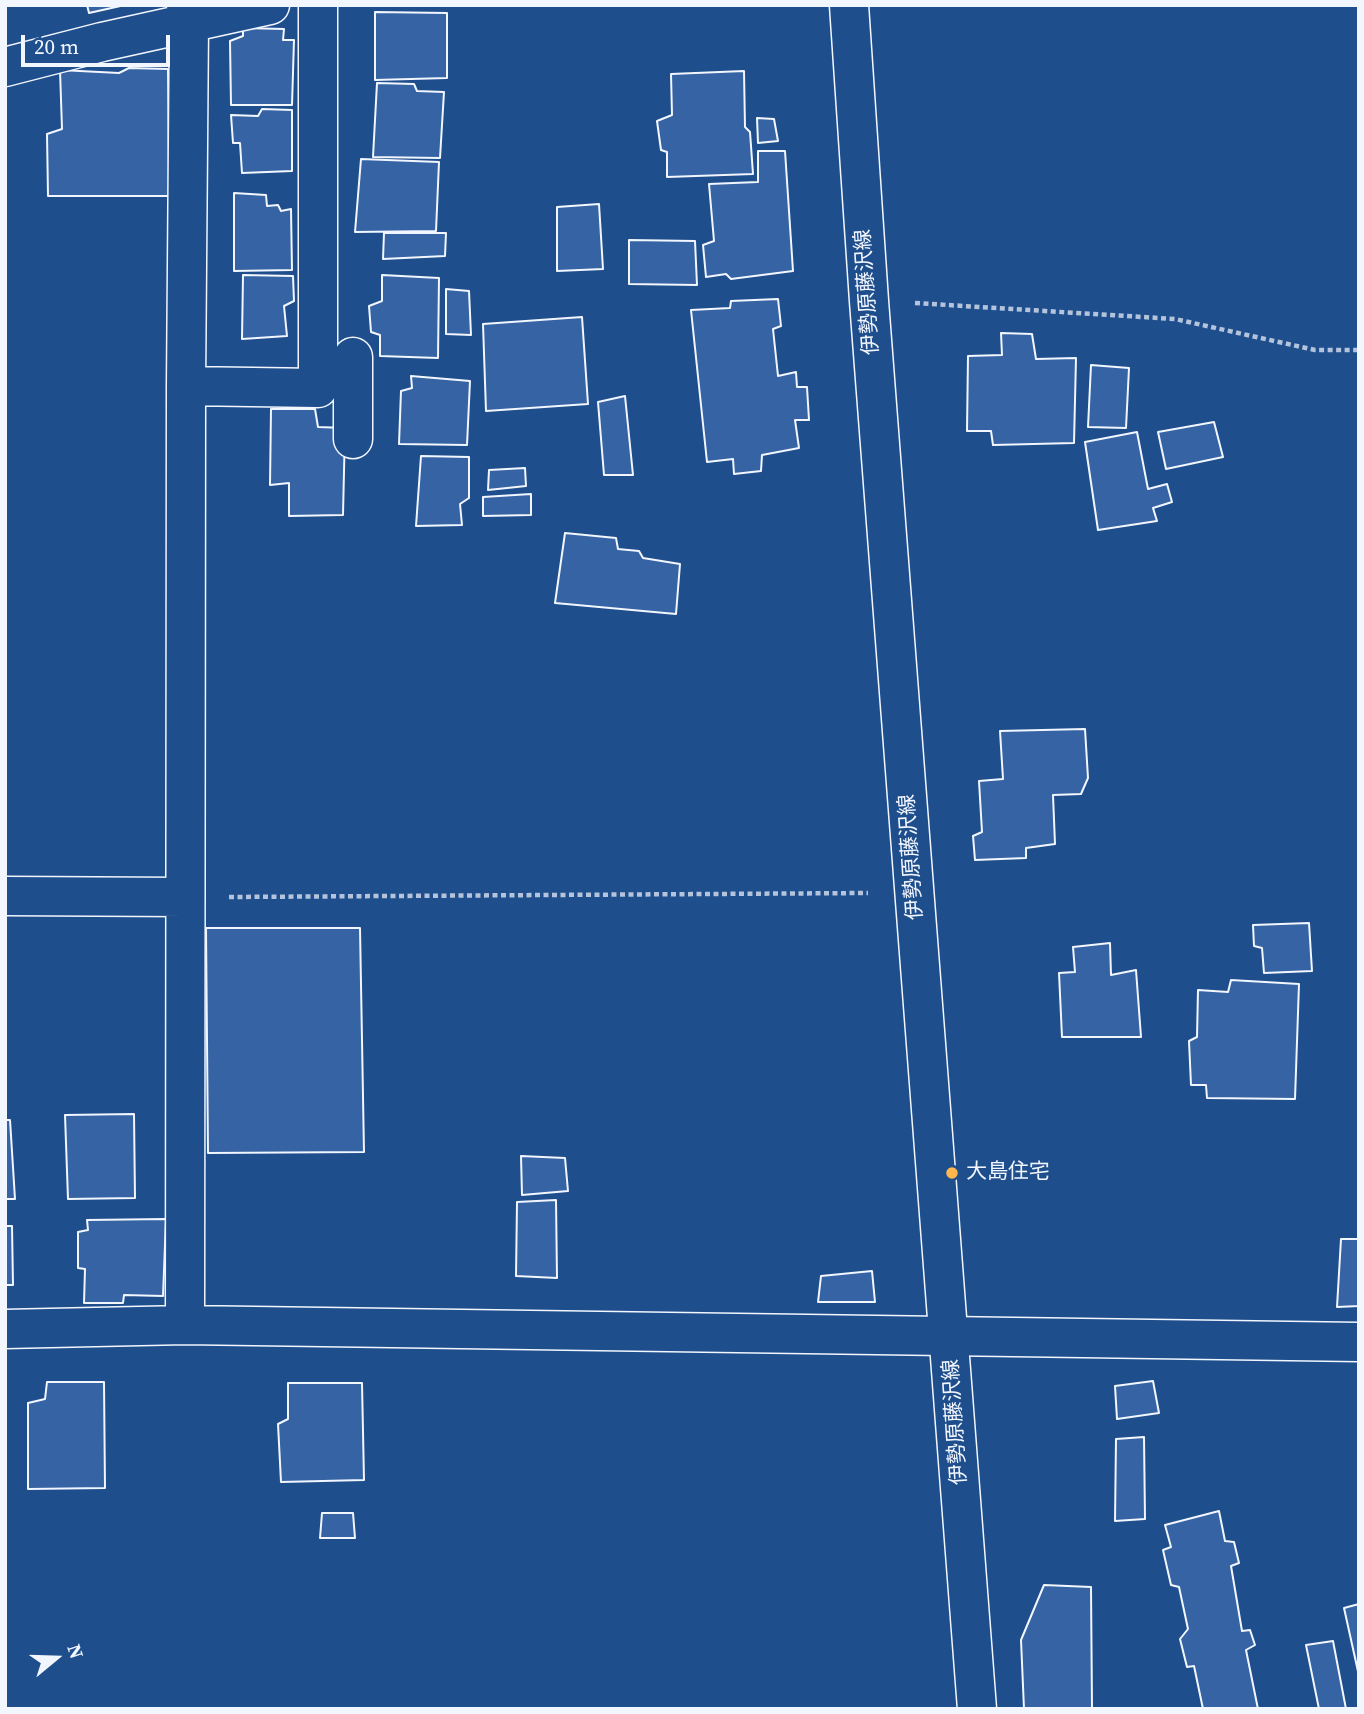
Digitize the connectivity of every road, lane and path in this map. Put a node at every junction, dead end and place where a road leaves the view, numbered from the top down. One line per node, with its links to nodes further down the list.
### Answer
1 (270, 5): 5 (street)
2 (318, 5): 9 (street)
3 (826, 5): 4 (street)
4 (849, 6): 7 (street, 伊勢原藤沢線)
5 (188, 14): 6 (street); 10 (street)
6 (5, 67)
7 (869, 300): 8 (path); 12 (street, 伊勢原藤沢線)
8 (1359, 350)
9 (342, 378): 10 (street); 11 (street)
10 (186, 386): 14 (street)
11 (353, 439)
12 (914, 893): 14 (path); 17 (street, 伊勢原藤沢線)
13 (5, 896): 14 (street)
14 (185, 898): 15 (street)
15 (185, 1325): 16 (street); 17 (street)
16 (5, 1329)
17 (950, 1335): 18 (street); 19 (street, 伊勢原藤沢線)
18 (1359, 1342)
19 (977, 1709)

